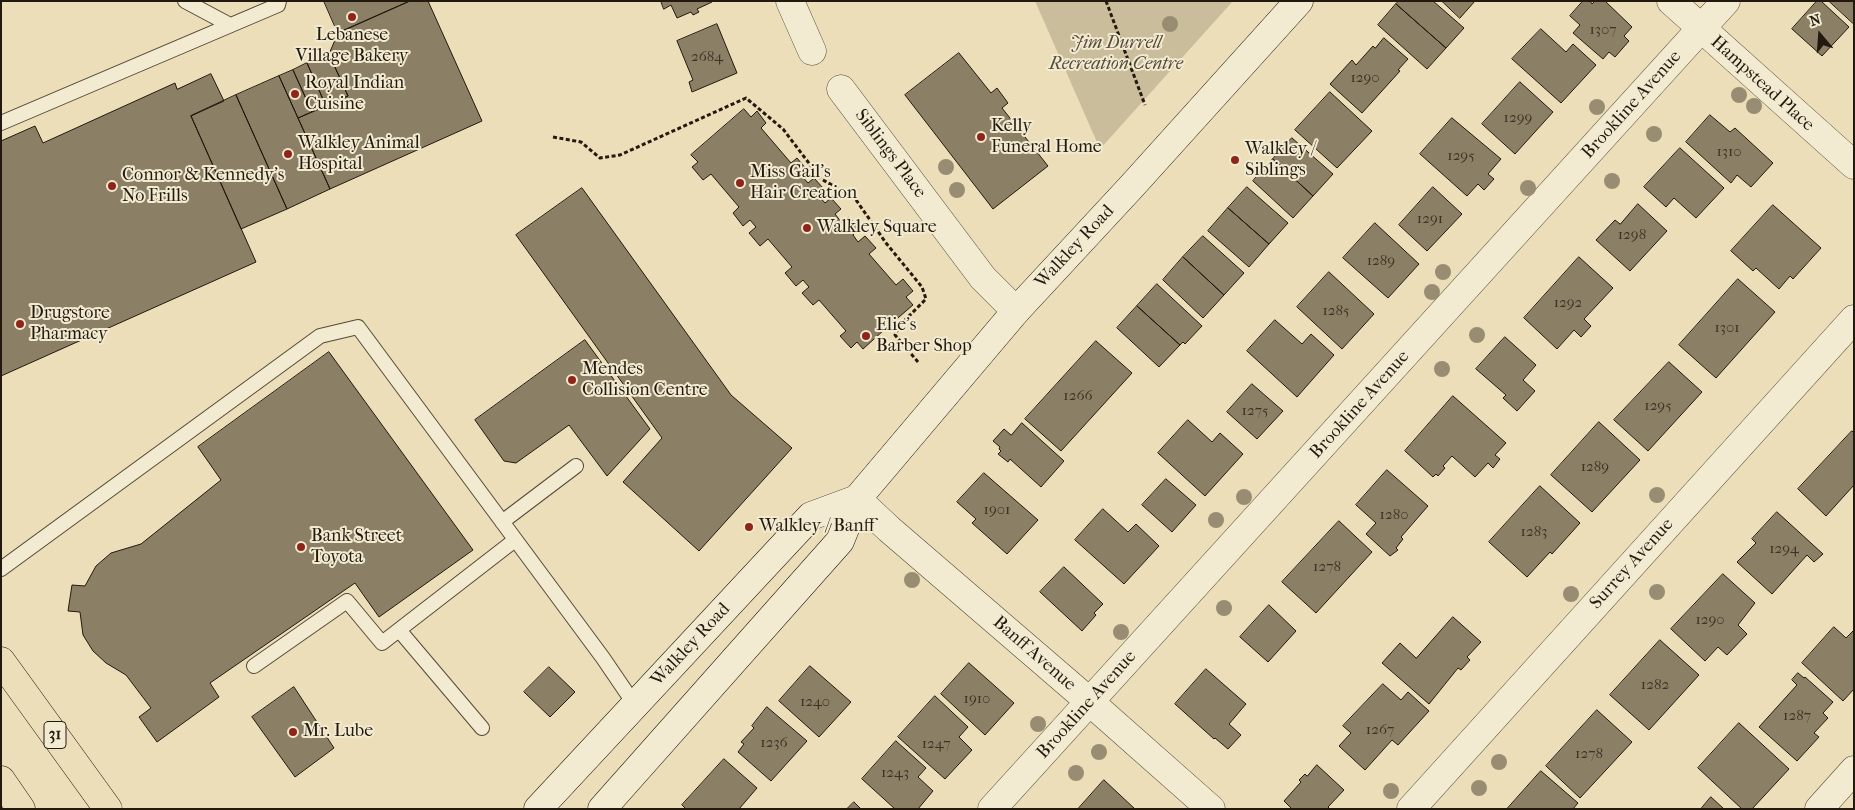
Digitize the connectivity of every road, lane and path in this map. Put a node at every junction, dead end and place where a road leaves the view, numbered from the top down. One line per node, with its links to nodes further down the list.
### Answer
1 (185, 1): 8 (lane)
2 (280, 1): 8 (lane)
3 (790, 1): 10 (street)
4 (1106, 1): 12 (path)
5 (1298, 1): 16 (street, Walkley Road)
6 (1671, 1): 9 (street, Hampstead Place)
7 (1726, 1): 9 (street, Brookline Avenue)
8 (230, 25): 13 (lane)
9 (1701, 29): 15 (street, Hampstead Place); 27 (street, Brookline Avenue)
10 (812, 51)
11 (841, 89): 16 (street, Siblings Place)
12 (1145, 106)
13 (1, 123)
14 (553, 137): 18 (path)
15 (1854, 165)
16 (1016, 311): 20 (street, Walkley Road)
17 (1854, 319): 38 (street, Surrey Avenue)
18 (918, 362)
19 (576, 466): 21 (lane)
20 (857, 499): 27 (street, Banff Avenue); 28 (street, Walkley Road); 35 (street, Walkley Road)
21 (502, 522): 22 (lane); 23 (lane)
22 (515, 540): 24 (lane); 28 (lane)
23 (1, 569)
24 (398, 630): 26 (lane); 29 (lane)
25 (1, 661): 33 (main road, 31)
26 (254, 666)
27 (1090, 702): 36 (street, Brookline Avenue); 37 (street, Banff Avenue)
28 (635, 705): 34 (street, Walkley Road)
29 (482, 728)
30 (1854, 770): 39 (street)
31 (1, 780): 32 (main road)
32 (21, 809)
33 (108, 809)
34 (538, 809)
35 (602, 809)
36 (992, 809)
37 (1211, 809)
38 (1411, 809)
39 (1819, 809)

